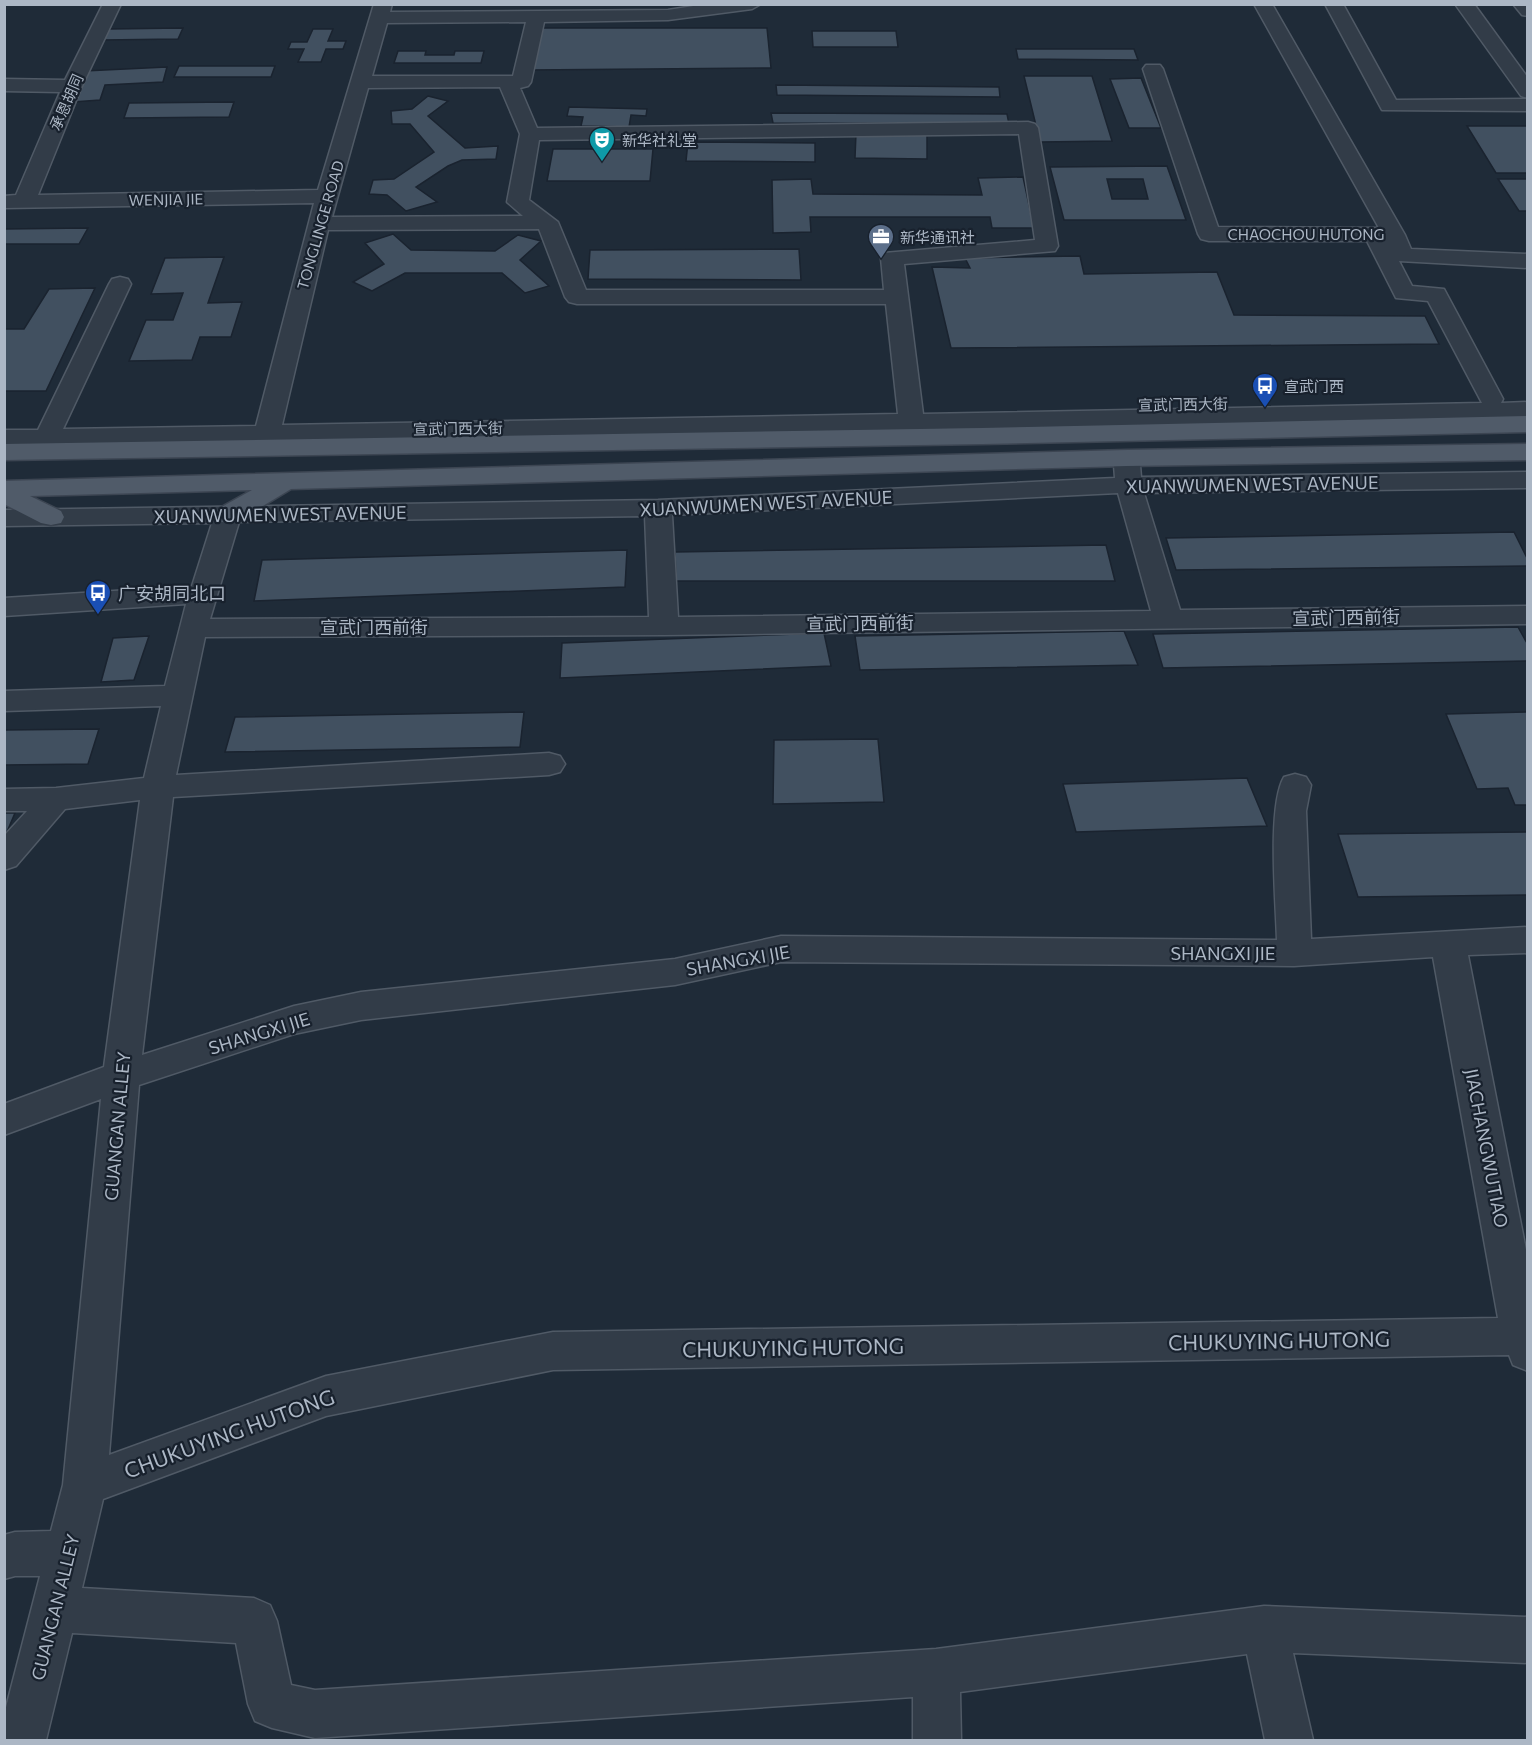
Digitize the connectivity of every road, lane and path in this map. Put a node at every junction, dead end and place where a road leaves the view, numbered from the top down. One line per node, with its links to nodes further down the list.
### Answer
1 (112, 4): 15 (street, 承恩胡同)
2 (752, 4): 7 (street)
3 (1263, 4): 23 (street)
4 (1334, 4): 17 (street)
5 (1464, 4): 16 (street)
6 (1522, 4): 9 (street)
7 (729, 5): 10 (street)
8 (381, 11): 10 (street); 13 (street, TONGLINGE ROAD)
9 (1527, 11)
10 (536, 17): 12 (street)
11 (1153, 69): 23 (street, CHAOCHOU HUTONG)
12 (507, 81): 13 (street); 18 (street)
13 (362, 82): 19 (street, TONGLINGE ROAD)
14 (4, 86): 15 (street)
15 (72, 86): 20 (street, 承恩胡同)
16 (1527, 92)
17 (1527, 105)
18 (530, 134): 21 (street); 26 (street)
19 (328, 196): 20 (street, WENJIA JIE); 22 (street, TONGLINGE ROAD)
20 (14, 202)
21 (547, 222): 22 (street); 26 (street)
22 (319, 224): 34 (street, TONGLINGE ROAD)
23 (1384, 235): 24 (street, CHAOCHOU HUTONG); 28 (street)
24 (1527, 261)
25 (120, 284): 32 (street)
26 (897, 297): 31 (street)
27 (1527, 396): 28 (street, 宣武门西大街)
28 (1491, 399): 31 (street, 宣武门西大街)
29 (1527, 410): 31 (street, 宣武门西大街)
30 (1527, 424): 31 (main road)
31 (912, 428): 34 (main road)
32 (47, 437): 33 (street); 34 (street)
33 (4, 438)
34 (267, 439): 35 (main road)
35 (4, 452)
36 (1527, 453): 37 (main road, XUANWUMEN WEST AVENUE)
37 (1127, 458): 38 (main road, XUANWUMEN WEST AVENUE); 40 (street)
38 (289, 479): 41 (main road, XUANWUMEN WEST AVENUE); 44 (main road)
39 (1527, 480): 40 (street, XUANWUMEN WEST AVENUE)
40 (1129, 485): 43 (street, XUANWUMEN WEST AVENUE); 50 (street)
41 (4, 489)
42 (4, 494): 45 (main road)
43 (658, 508): 44 (street, XUANWUMEN WEST AVENUE); 51 (street)
44 (228, 515): 45 (street, XUANWUMEN WEST AVENUE); 47 (street, GUANGAN ALLEY)
45 (51, 517): 46 (street, XUANWUMEN WEST AVENUE)
46 (4, 518)
47 (204, 594): 48 (street); 52 (street, GUANGAN ALLEY)
48 (4, 607)
49 (1527, 615): 50 (street, 宣武门西前街)
50 (1168, 619): 51 (street, 宣武门西前街)
51 (664, 626): 52 (street, 宣武门西前街)
52 (193, 628): 53 (street, GUANGAN ALLEY)
53 (178, 696): 54 (street); 57 (street, GUANGAN ALLEY)
54 (4, 701)
55 (549, 764): 57 (street)
56 (1295, 785): 63 (street)
57 (158, 787): 58 (street); 64 (street, GUANGAN ALLEY)
58 (56, 799): 59 (street); 60 (street)
59 (4, 800)
60 (4, 858)
61 (1527, 940): 62 (street, SHANGXI JIE)
62 (1448, 943): 63 (street, SHANGXI JIE); 66 (street, JIACHANGWUTIAO)
63 (1294, 953): 64 (street, SHANGXI JIE)
64 (121, 1076): 65 (street, SHANGXI JIE); 67 (street, GUANGAN ALLEY)
65 (4, 1120)
66 (1525, 1344): 67 (street, CHUKUYING HUTONG)
67 (85, 1485): 68 (street, GUANGAN ALLEY)
68 (69, 1553): 69 (street); 70 (street, GUANGAN ALLEY)
69 (4, 1557)
70 (56, 1609): 74 (street); 75 (street, GUANGAN ALLEY)
71 (1264, 1629): 72 (street); 73 (street); 77 (street)
72 (1527, 1640)
73 (936, 1672): 74 (street); 76 (street)
74 (314, 1727)
75 (22, 1740)
76 (937, 1740)
77 (1289, 1740)

